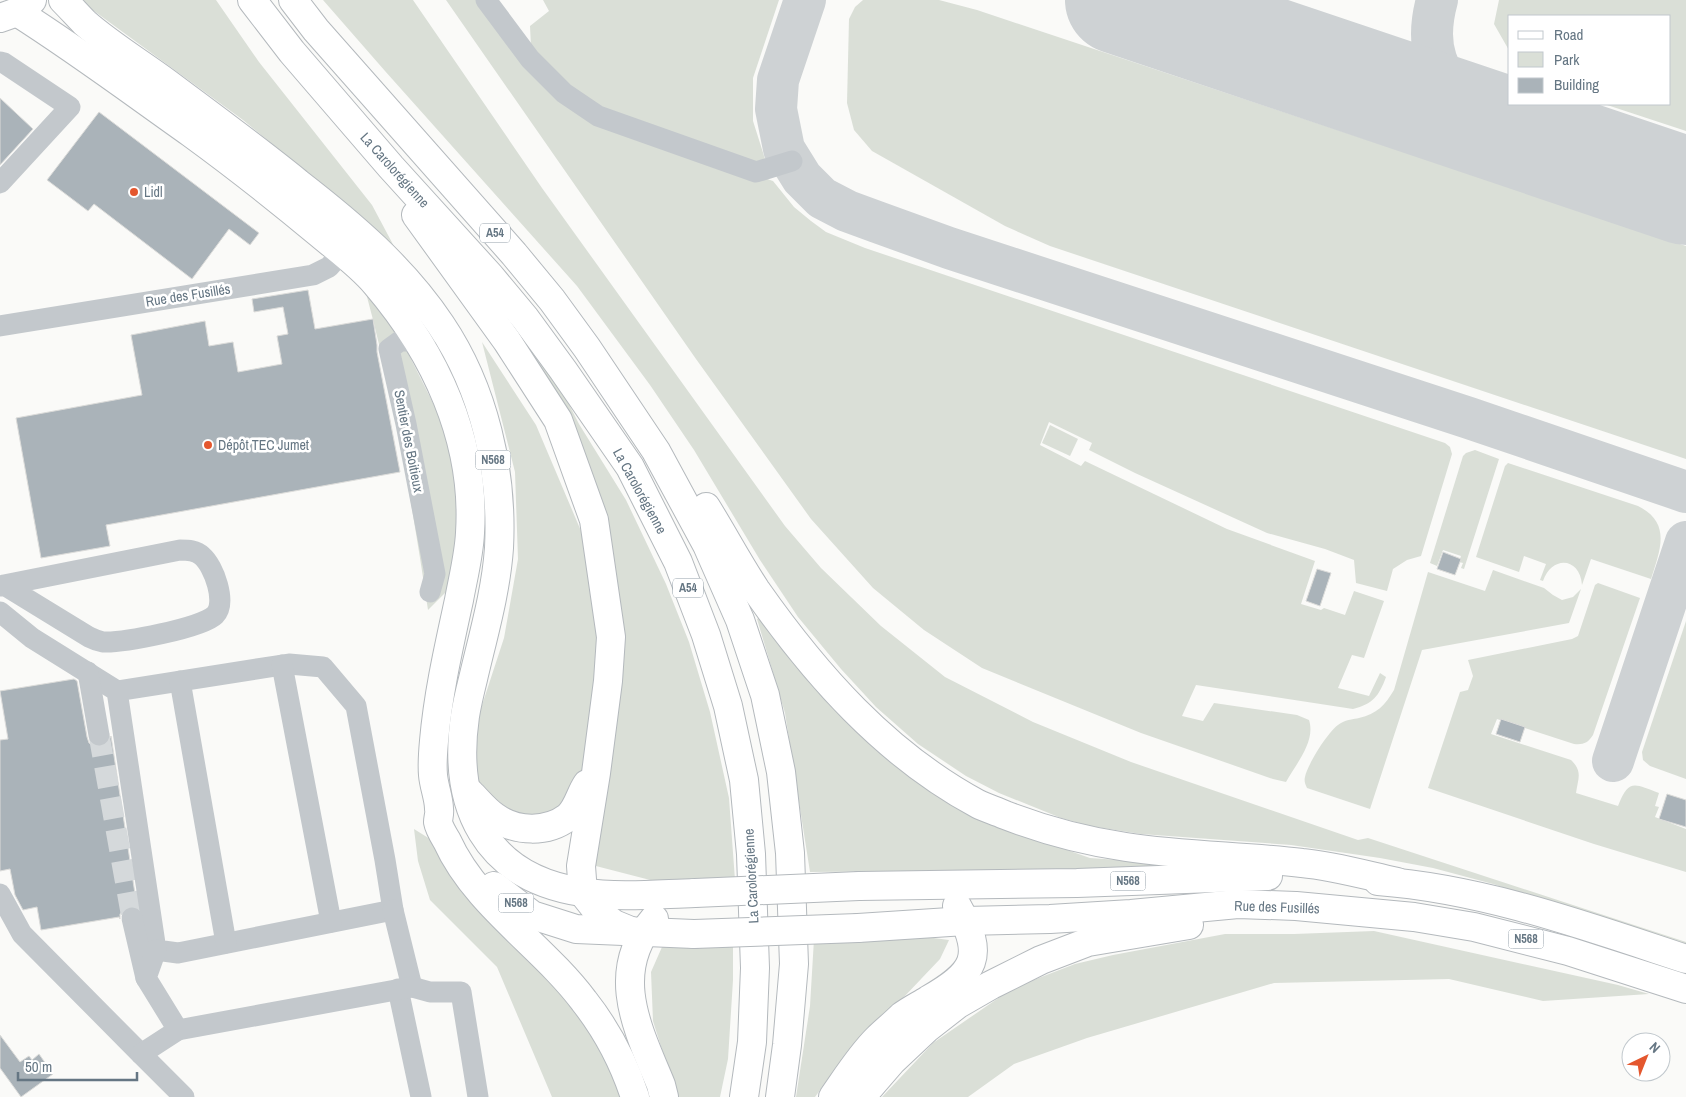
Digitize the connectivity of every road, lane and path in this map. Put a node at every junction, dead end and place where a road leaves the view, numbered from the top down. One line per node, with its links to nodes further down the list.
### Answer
1 (63, 0): 10 (highway, N568)
2 (252, 0): 8 (highway, La Carolorégienne / A54)
3 (293, 0): 14 (highway, A54)
4 (486, 0): 7 (street)
5 (16, 10): 10 (highway, N568)
6 (0, 62): 9 (street)
7 (792, 161)
8 (391, 167): 23 (highway); 50 (highway, La Carolorégienne / A54)
9 (0, 183)
10 (351, 243): 11 (highway, N568); 12 (street, Rue des Fusillés); 13 (highway, N568)
11 (441, 324): 13 (street, Sentier des Boitieux); 24 (highway, N568)
12 (0, 326)
13 (419, 341): 16 (street, Sentier des Boitieux); 25 (highway, N568)
14 (656, 451): 26 (highway); 51 (highway, A54)
15 (2, 586): 15 (street)
16 (430, 592)
17 (0, 612): 19 (street)
18 (282, 665): 20 (street); 31 (street); 35 (street)
19 (88, 672): 21 (street); 22 (street)
20 (180, 681): 21 (street); 37 (street)
21 (117, 691): 38 (street)
22 (99, 735)
23 (596, 773): 24 (highway); 28 (highway)
24 (464, 786): 28 (highway, N568)
25 (440, 810): 36 (highway, N568); 48 (highway)
26 (1397, 882): 27 (highway, N568); 39 (highway, N568)
27 (938, 885): 29 (highway, N568, bridge); 34 (highway)
28 (583, 893): 29 (highway, N568); 36 (highway)
29 (695, 893): 36 (highway)
30 (0, 894): 44 (street)
31 (393, 910): 35 (street); 41 (street)
32 (1362, 911): 34 (highway, Rue des Fusillés / N568); 42 (highway, Rue des Fusillés / N568); 53 (highway)
33 (132, 918): 40 (street)
34 (965, 920): 36 (highway, Rue des Fusillés / N568, bridge); 52 (highway)
35 (331, 922): 37 (street)
36 (637, 932): 49 (highway)
37 (226, 943): 38 (street)
38 (156, 950): 40 (street)
39 (1686, 959)
40 (146, 978): 43 (street)
41 (405, 988): 43 (street); 46 (street); 47 (street)
42 (1686, 989)
43 (178, 1030): 44 (street)
44 (141, 1054): 45 (street)
45 (184, 1097)
46 (421, 1097)
47 (478, 1097)
48 (635, 1097)
49 (664, 1097)
50 (744, 1097)
51 (780, 1097)
52 (833, 1097)
53 (861, 1097)

